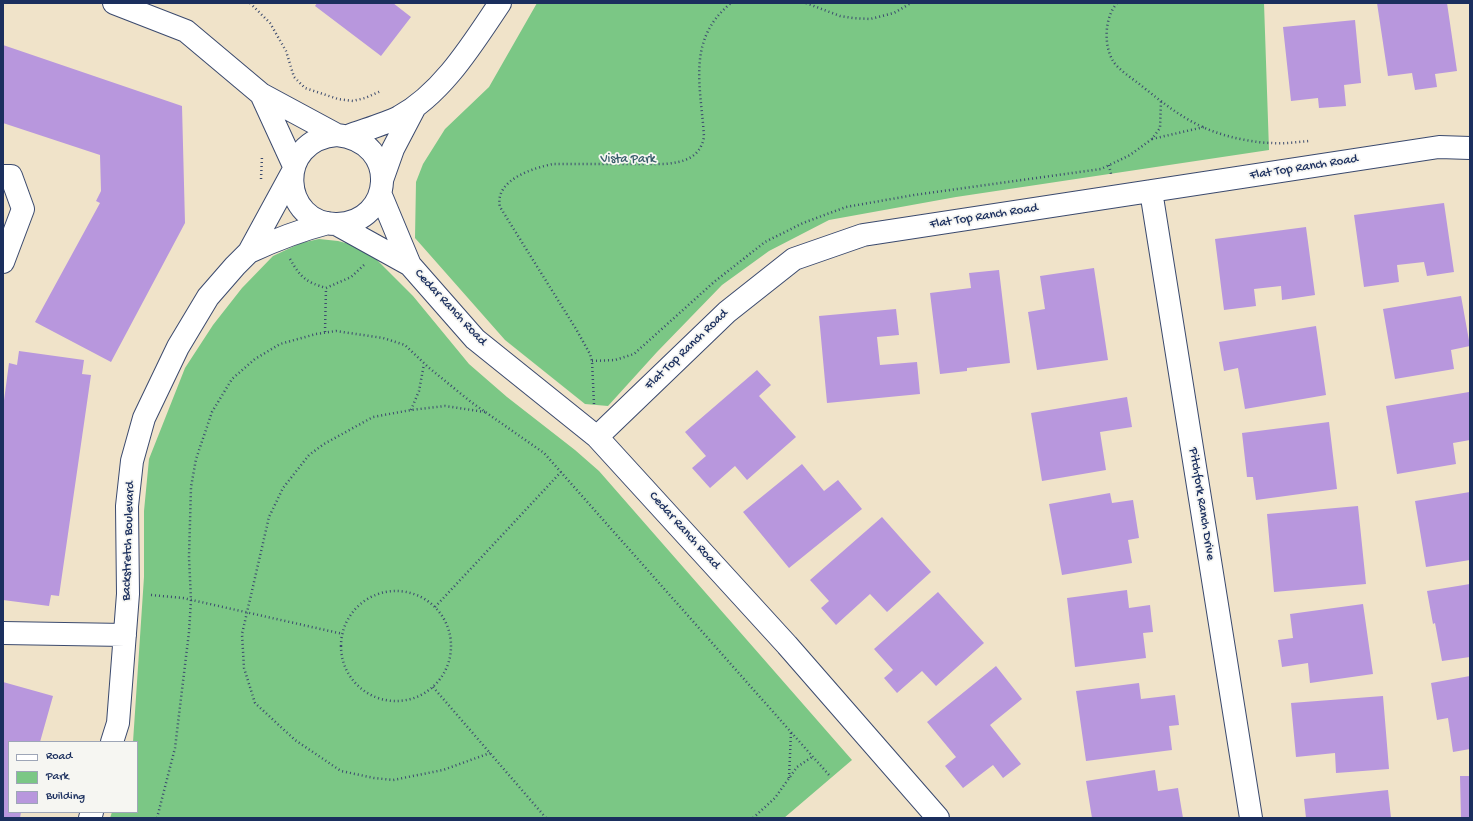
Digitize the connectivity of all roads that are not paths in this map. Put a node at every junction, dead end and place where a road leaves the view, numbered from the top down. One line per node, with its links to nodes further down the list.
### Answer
1 (114, 3): 3 (street)
2 (500, 3): 4 (street)
3 (262, 94): 5 (street); 7 (street)
4 (414, 107): 5 (street); 9 (street)
5 (342, 135): 7 (street); 9 (street)
6 (1470, 148): 10 (street, Flat Top Ranch Road)
7 (293, 170): 11 (street); 12 (street, Backstretch Boulevard)
8 (3, 176): 13 (street)
9 (381, 186): 11 (street); 14 (street, Cedar Ranch Road)
10 (1151, 191): 15 (street, Flat Top Ranch Road); 20 (street, Pitchfork Ranch Drive)
11 (332, 224): 12 (street, Backstretch Boulevard); 14 (street, Cedar Ranch Road)
12 (249, 252): 17 (street, Backstretch Boulevard)
13 (3, 262)
14 (410, 265): 15 (street, Cedar Ranch Road)
15 (598, 437): 19 (street, Cedar Ranch Road)
16 (3, 633): 17 (street)
17 (125, 635): 18 (street, Backstretch Boulevard)
18 (112, 741)
19 (938, 818)
20 (1251, 818)

